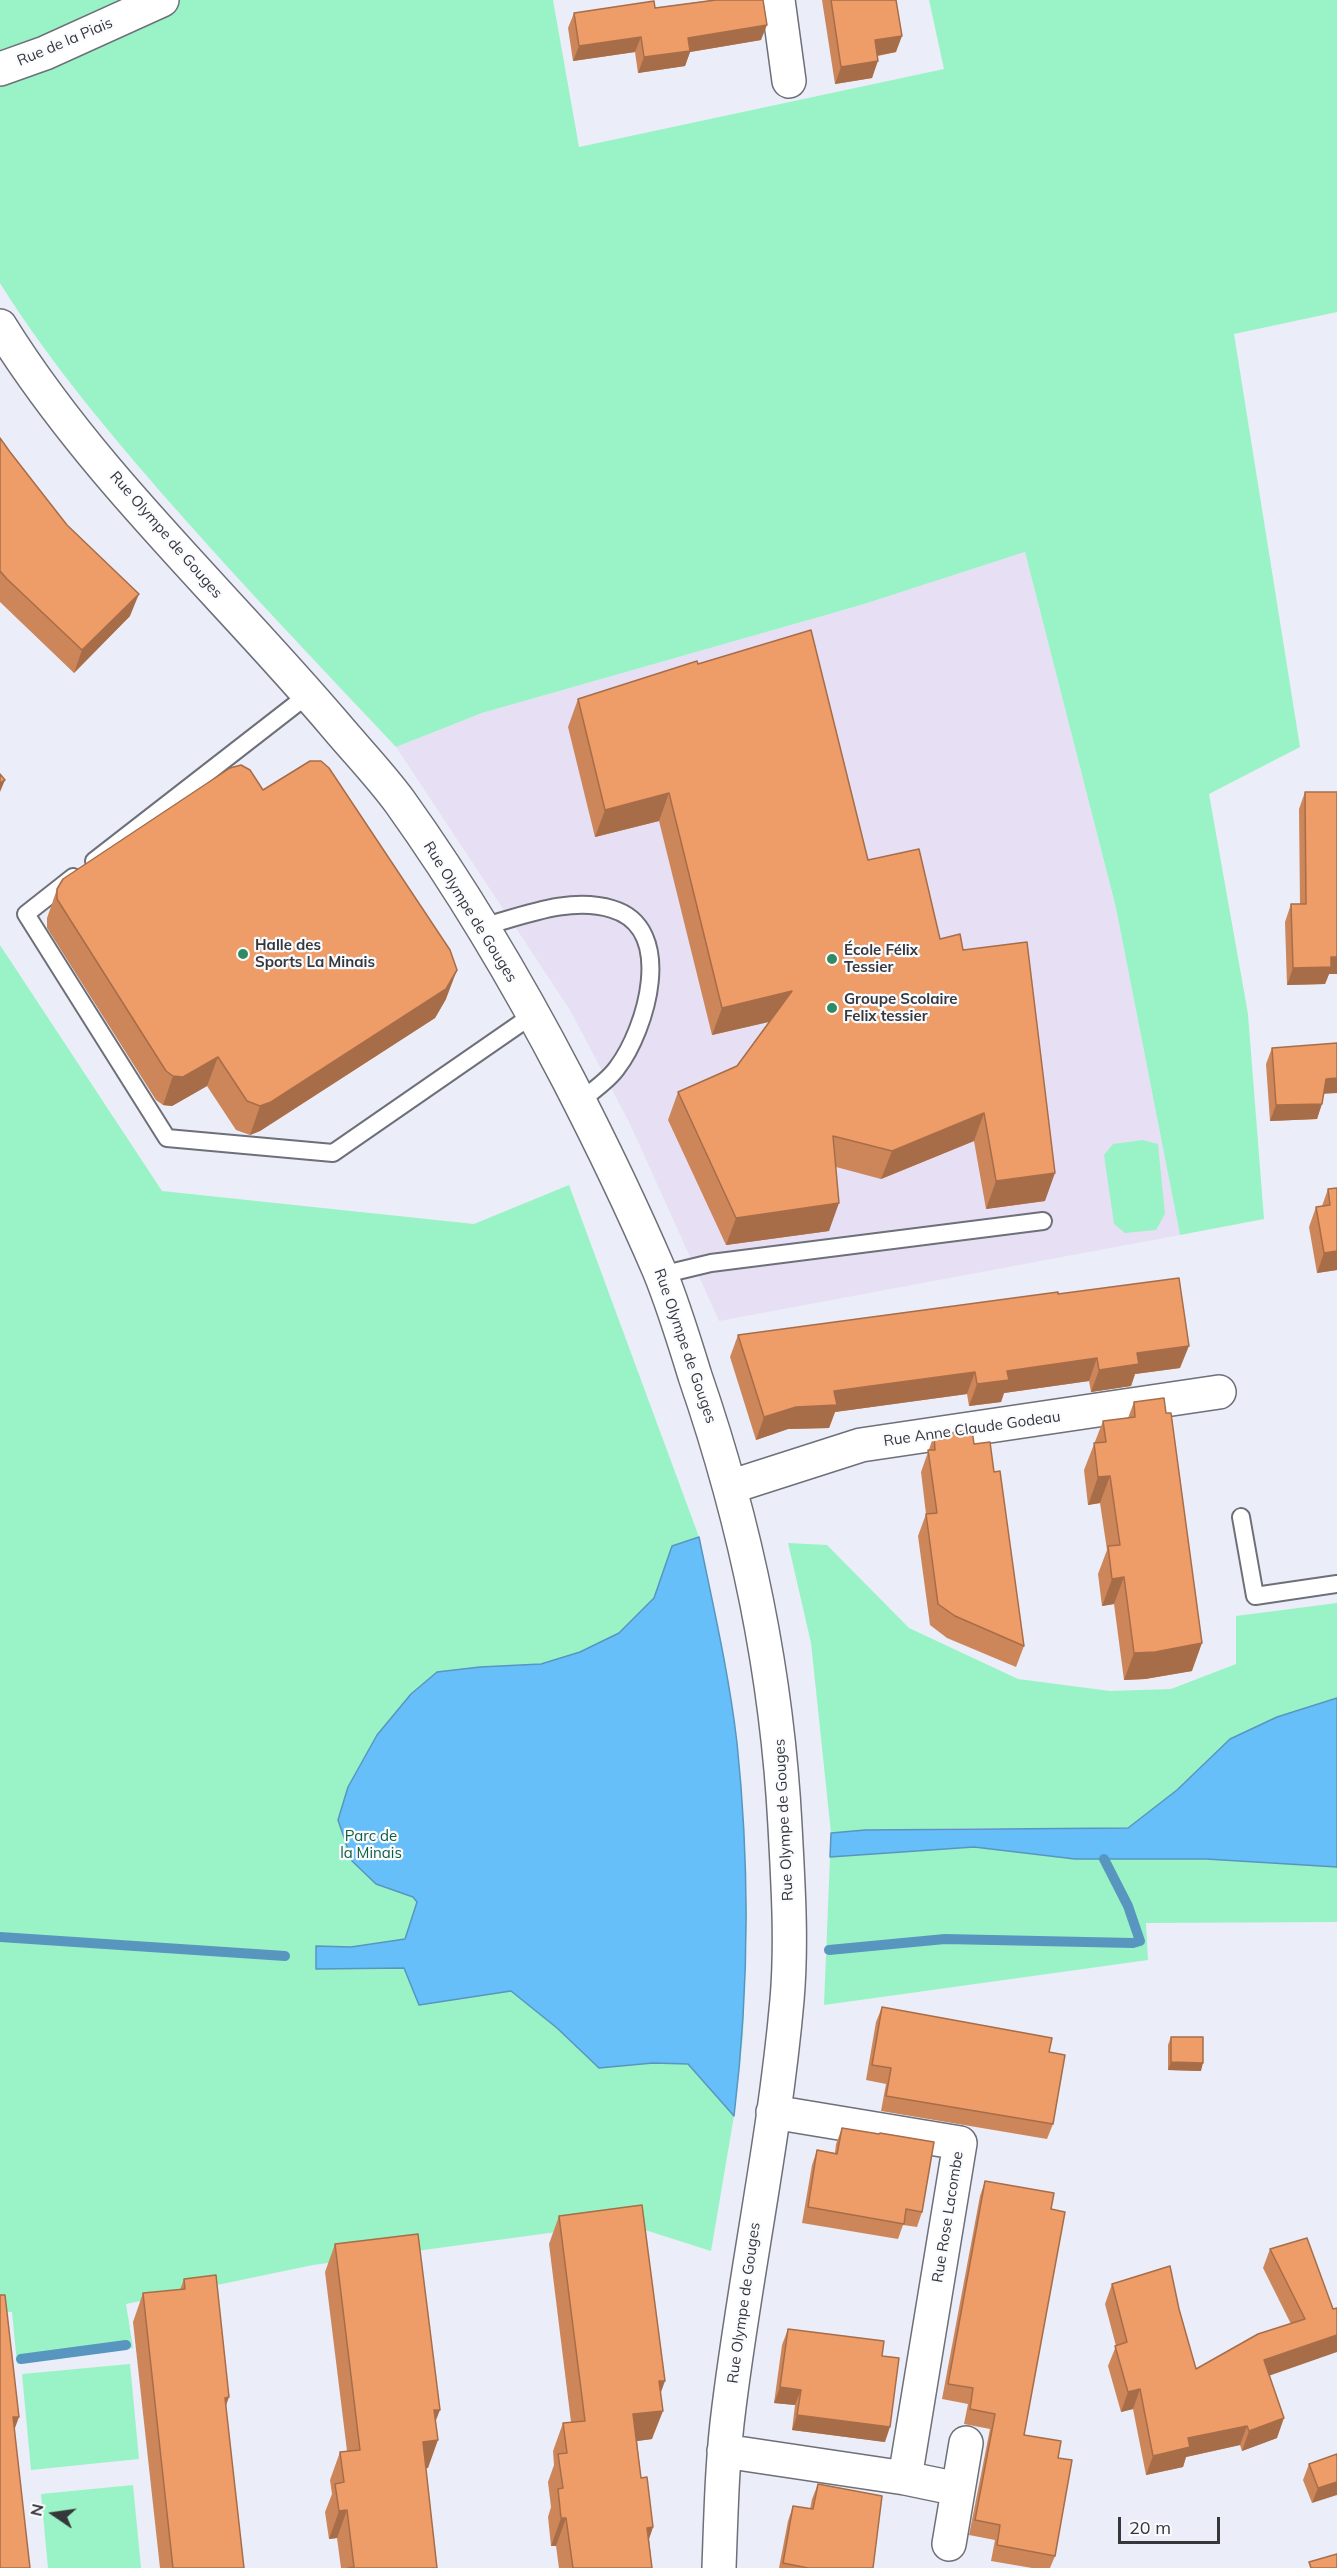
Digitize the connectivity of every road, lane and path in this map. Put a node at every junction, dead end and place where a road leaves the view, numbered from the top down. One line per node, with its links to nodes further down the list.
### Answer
1 (162, 0): 3 (street, Rue de la Piais)
2 (778, 0): 4 (street)
3 (0, 69)
4 (789, 81)
5 (0, 326): 6 (street, Rue Olympe de Gouges)
6 (309, 694): 7 (street, Rue Olympe de Gouges); 8 (lane)
7 (482, 927): 8 (street, Rue Olympe de Gouges); 9 (lane)
8 (534, 1014): 9 (street, Rue Olympe de Gouges)
9 (579, 1102): 11 (street, Rue Olympe de Gouges)
10 (1043, 1221): 11 (lane)
11 (661, 1275): 13 (street, Rue Olympe de Gouges)
12 (1219, 1392): 13 (street, Rue Anne Claude Godeau)
13 (730, 1487): 16 (street, Rue Olympe de Gouges)
14 (1241, 1517): 15 (lane)
15 (1337, 1584)
16 (773, 2112): 18 (street, Rue Olympe de Gouges); 19 (street, Rue Rose Lacombe)
17 (966, 2443): 20 (street)
18 (724, 2451): 19 (street); 22 (street, Rue Olympe de Gouges)
19 (905, 2478): 20 (street)
20 (958, 2489): 21 (street)
21 (949, 2544)
22 (719, 2568)

